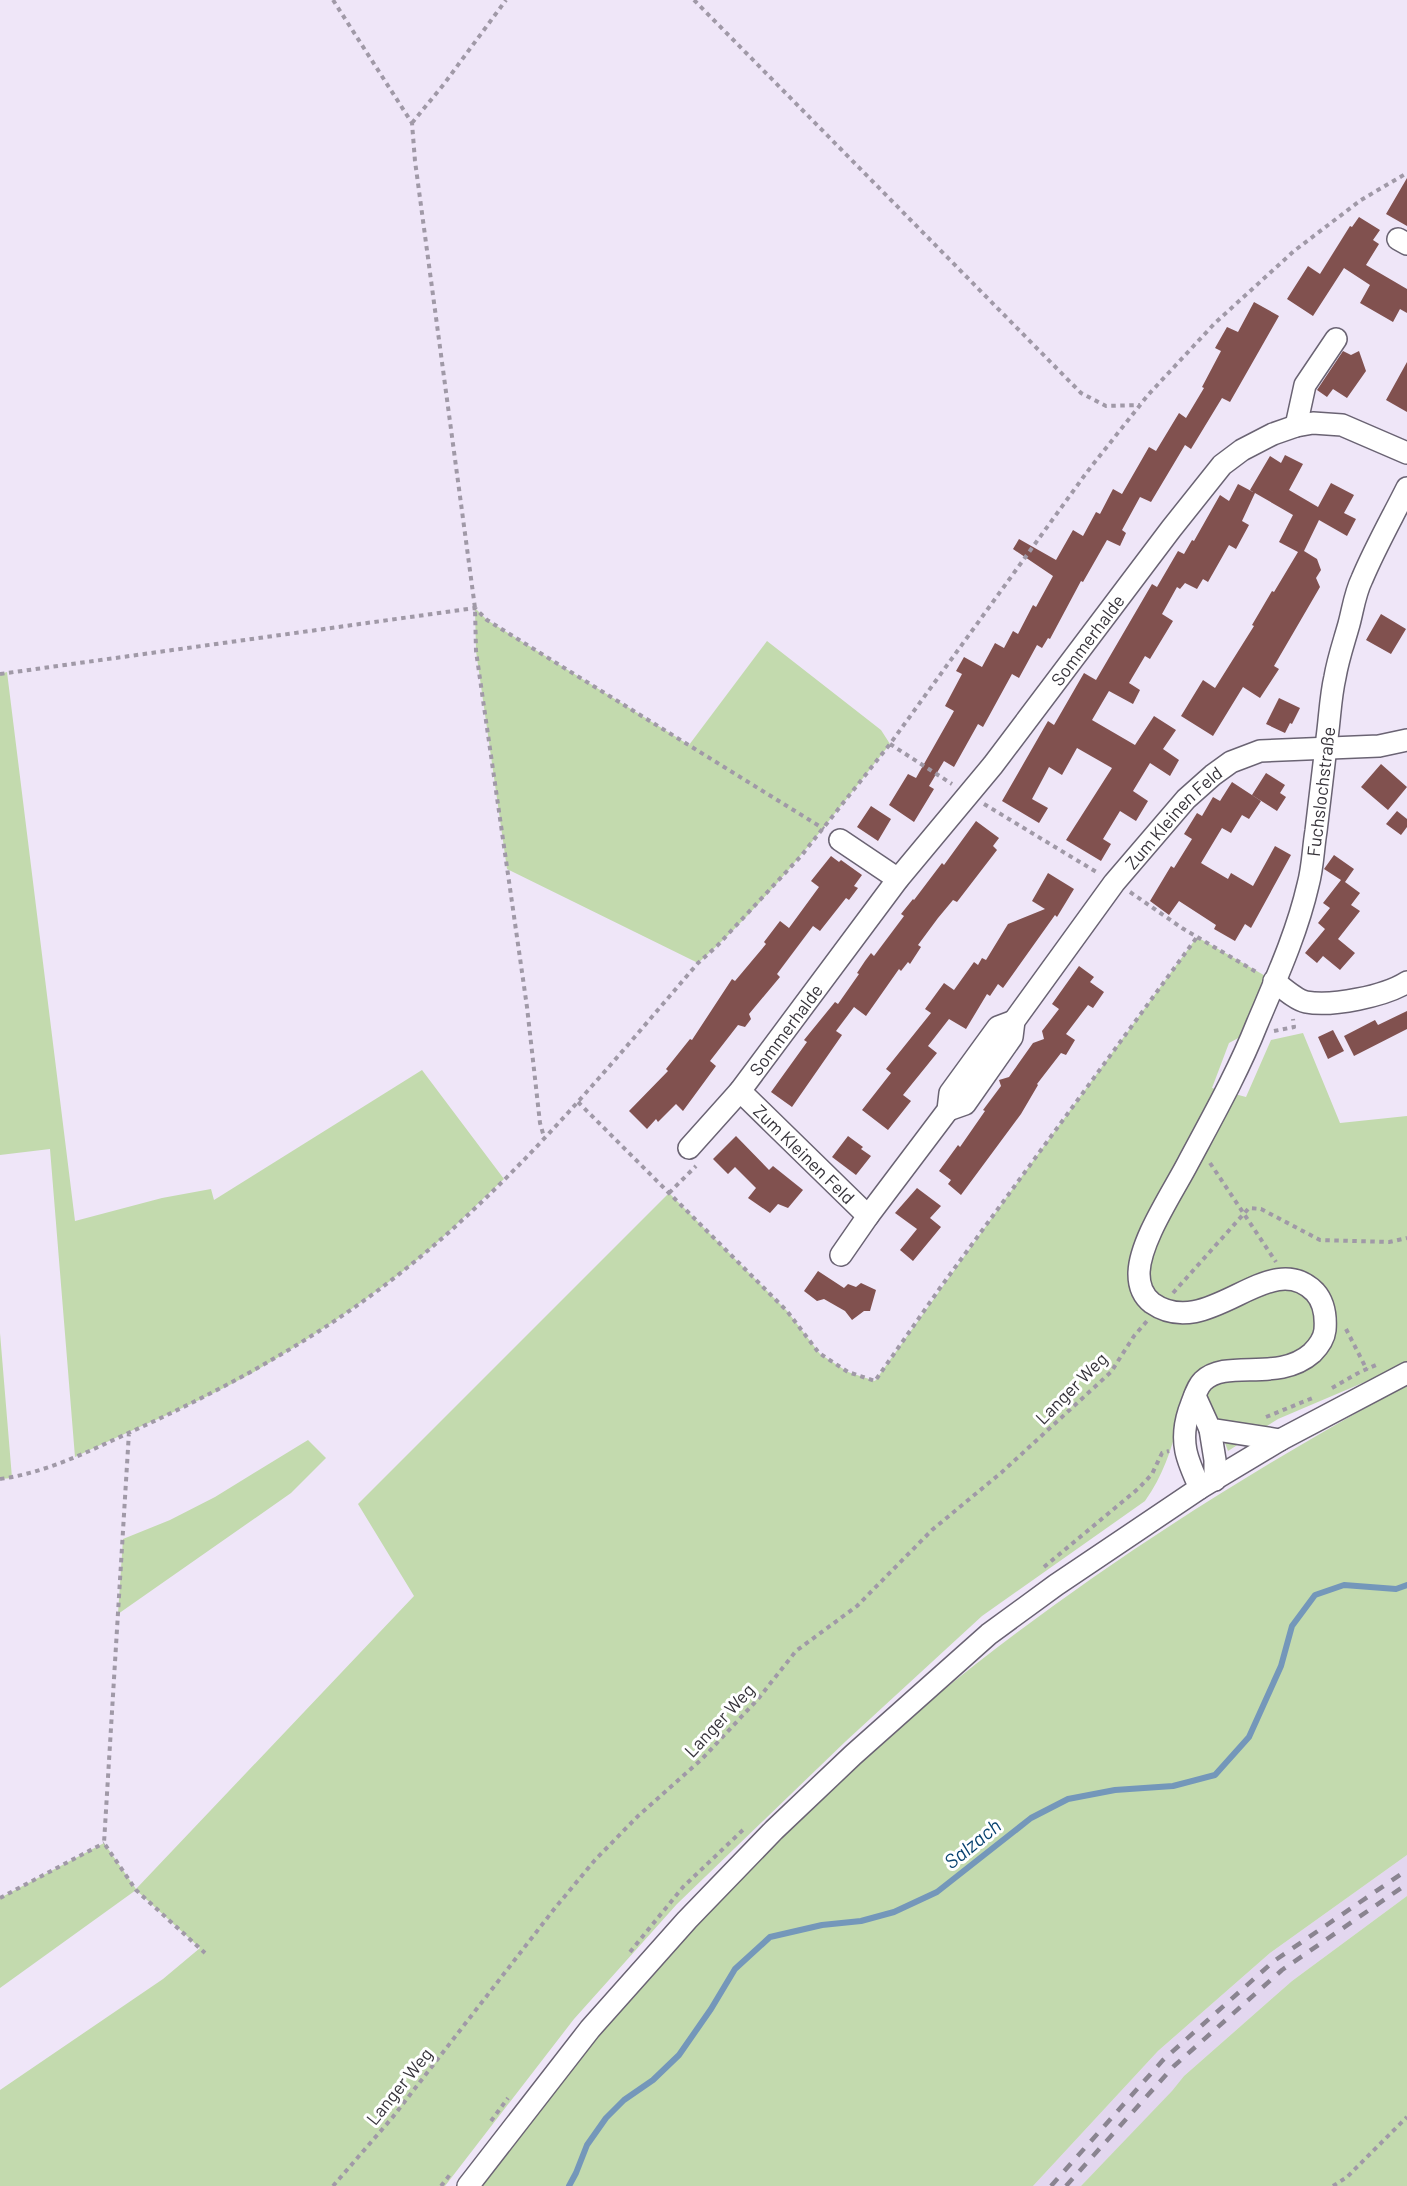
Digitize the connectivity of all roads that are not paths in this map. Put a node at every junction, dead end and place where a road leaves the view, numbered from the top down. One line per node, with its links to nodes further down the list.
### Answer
1 (1336, 339): 2 (street)
2 (1296, 426): 3 (street, Sommerhalde); 8 (street, Sommerhalde)
3 (1407, 453)
4 (1407, 488): 6 (street, Fuchslochstraße)
5 (1407, 740): 6 (street, Zum Kleinen Feld)
6 (1326, 749): 9 (street, Fuchslochstraße); 13 (street, Zum Kleinen Feld)
7 (831, 834): 8 (street)
8 (898, 879): 11 (street, Sommerhalde)
9 (1274, 981): 10 (street); 16 (street, Fuchslochstraße)
10 (1407, 982)
11 (740, 1091): 12 (street, Sommerhalde); 13 (street, Zum Kleinen Feld)
12 (689, 1148)
13 (868, 1216): 14 (street, Zum Kleinen Feld)
14 (841, 1255)
15 (1407, 1373): 18 (street)
16 (1195, 1396): 17 (street); 19 (street)
17 (1210, 1429): 18 (street); 19 (street)
18 (1280, 1440): 19 (street)
19 (1207, 1484): 20 (street)
20 (468, 2186)

